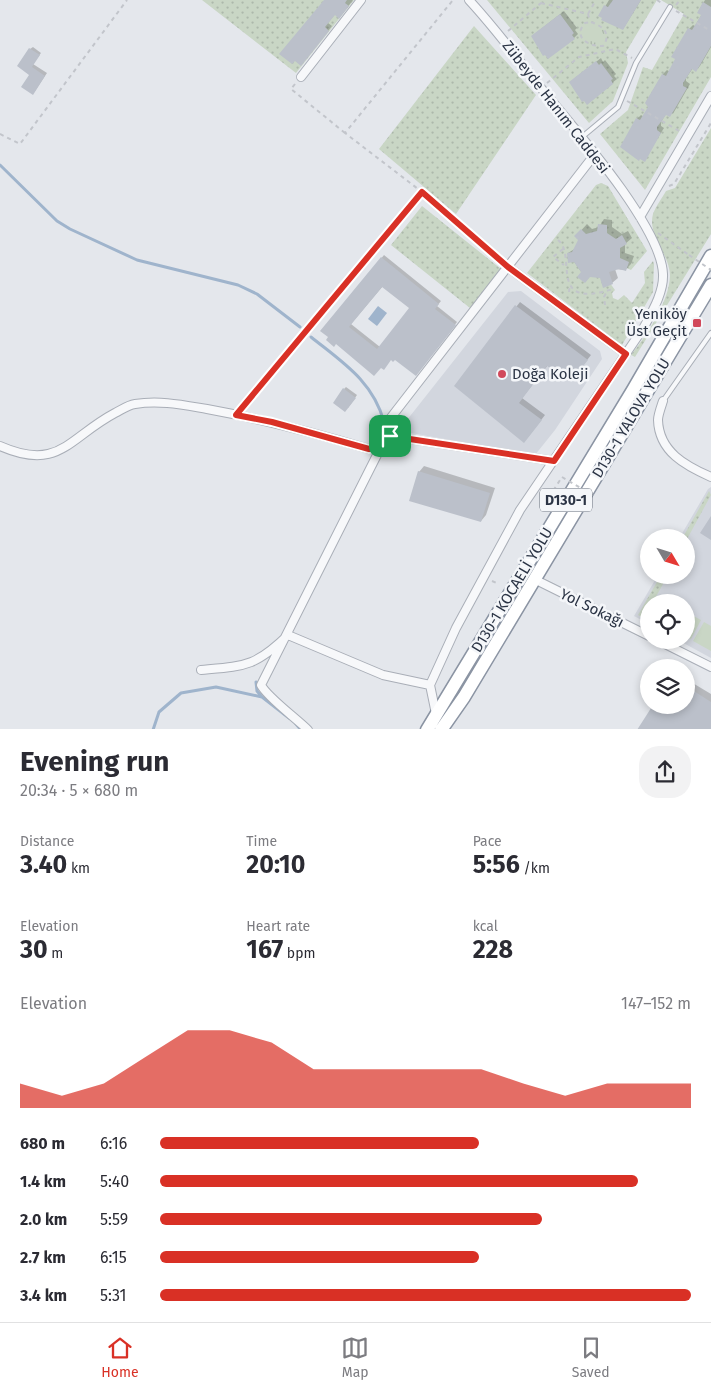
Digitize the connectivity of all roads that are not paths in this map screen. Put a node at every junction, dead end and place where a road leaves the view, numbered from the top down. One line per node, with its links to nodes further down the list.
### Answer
1 (361, 0): 4 (street)
2 (469, 0): 6 (street, Zübeyde Hanım Caddesi)
3 (670, 7): 6 (lane)
4 (301, 77)
5 (711, 96): 8 (street)
6 (582, 137): 7 (street, Zübeyde Hanım Caddesi)
7 (595, 154): 8 (street, Zübeyde Hanım Caddesi); 10 (street)
8 (640, 217): 13 (street, Zübeyde Hanım Caddesi)
9 (708, 264): 27 (highway, D130-1 KOCAELİ YOLU / D130-1)
10 (508, 267): 13 (street); 15 (street)
11 (711, 284): 20 (highway, D130-1 YALOVA YOLU / D130-1)
12 (711, 333): 14 (lane)
13 (626, 354): 18 (street, Zübeyde Hanım Caddesi)
14 (663, 401): 19 (street)
15 (390, 436): 17 (street); 18 (street)
16 (0, 446): 17 (street)
17 (381, 447): 22 (street)
18 (554, 461): 26 (street, Zübeyde Hanım Caddesi)
19 (711, 477)
20 (534, 579): 21 (street, Yol Sokağı); 30 (highway, D130-1 YALOVA YOLU / D130-1)
21 (640, 632)
22 (288, 635): 25 (street); 26 (street); 28 (street)
23 (675, 649): 24 (street)
24 (711, 667)
25 (201, 670)
26 (430, 685): 27 (street)
27 (436, 714): 29 (highway, D130-1 KOCAELİ YOLU / D130-1)
28 (307, 729)
29 (428, 729)
30 (442, 729)

